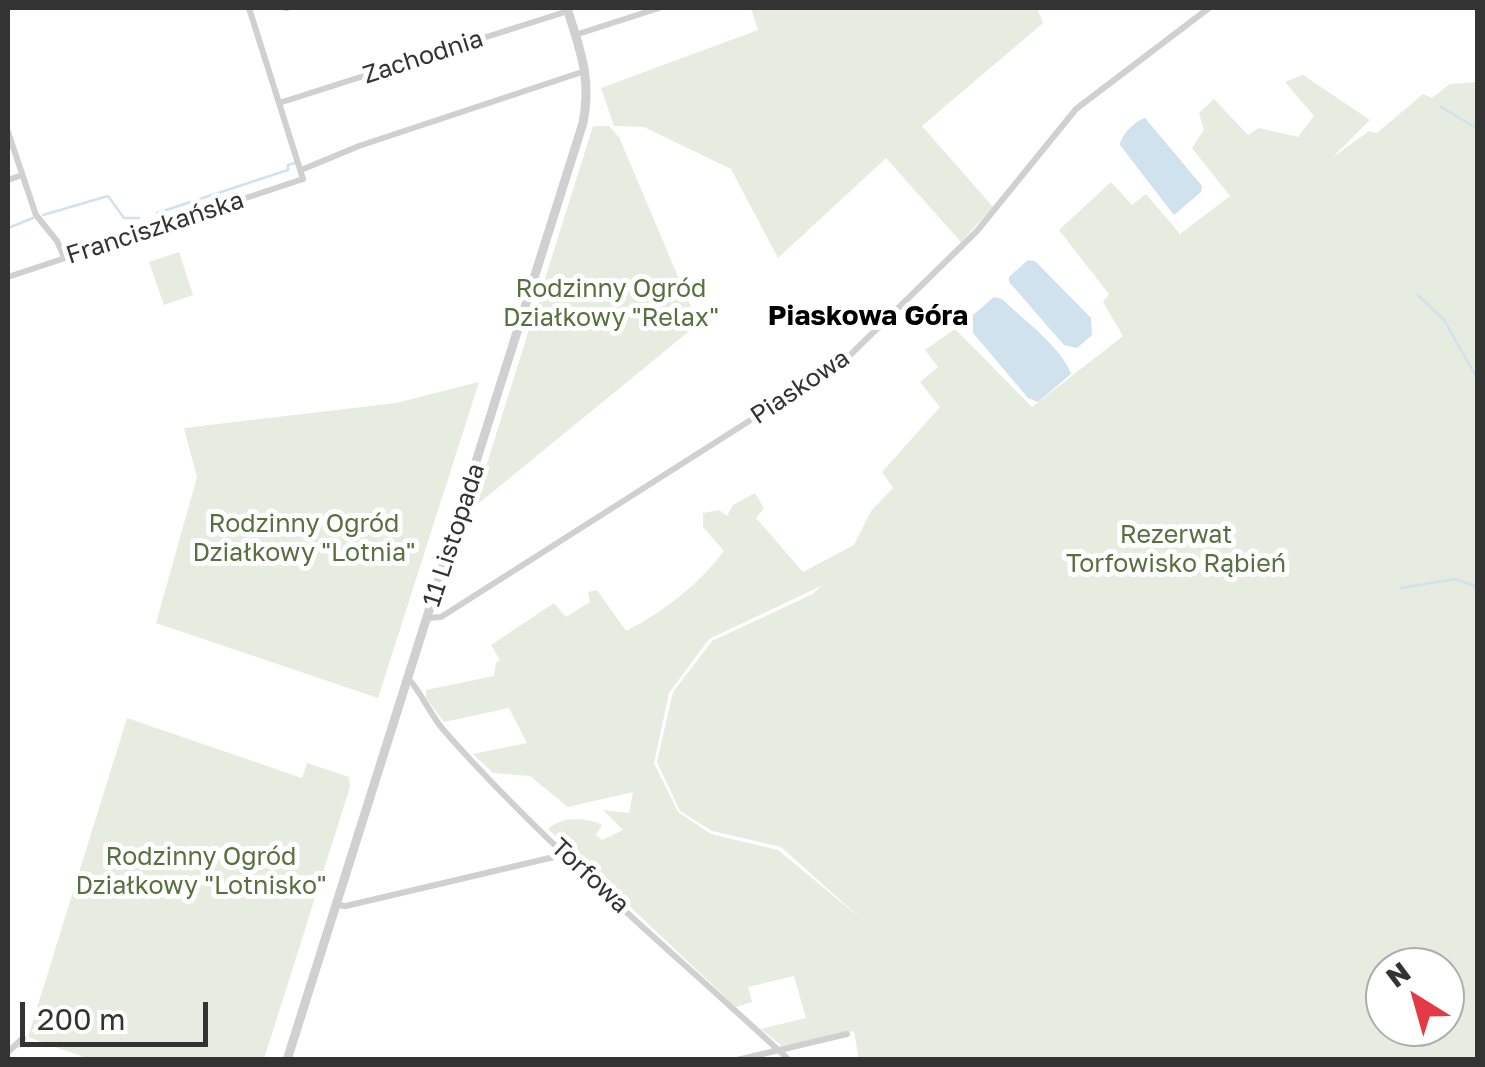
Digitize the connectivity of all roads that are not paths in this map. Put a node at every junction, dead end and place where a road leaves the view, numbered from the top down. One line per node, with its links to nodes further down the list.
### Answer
1 (249, 8): 7 (street)
2 (659, 8): 5 (street)
3 (1209, 8): 14 (street, Piaskowa)
4 (567, 9): 5 (street, 11 Listopada); 7 (street, Zachodnia)
5 (576, 36): 6 (street, 11 Listopada)
6 (586, 71): 10 (street, Franciszkańska); 14 (street, 11 Listopada)
7 (279, 103): 10 (street)
8 (8, 132): 9 (street)
9 (22, 175): 11 (street); 12 (street)
10 (302, 175): 12 (street, Franciszkańska)
11 (8, 180)
12 (64, 257): 13 (street, Franciszkańska)
13 (8, 276)
14 (427, 618): 15 (street, 11 Listopada)
15 (408, 678): 16 (street, Torfowa); 17 (street, 11 Listopada)
16 (564, 852): 17 (street); 20 (street, Torfowa)
17 (336, 905): 22 (street, 11 Listopada)
18 (847, 1034): 20 (street)
19 (23, 1038): 21 (street)
20 (779, 1050): 23 (street); 24 (street, Torfowa)
21 (8, 1052)
22 (287, 1060)
23 (737, 1060)
24 (789, 1060)

